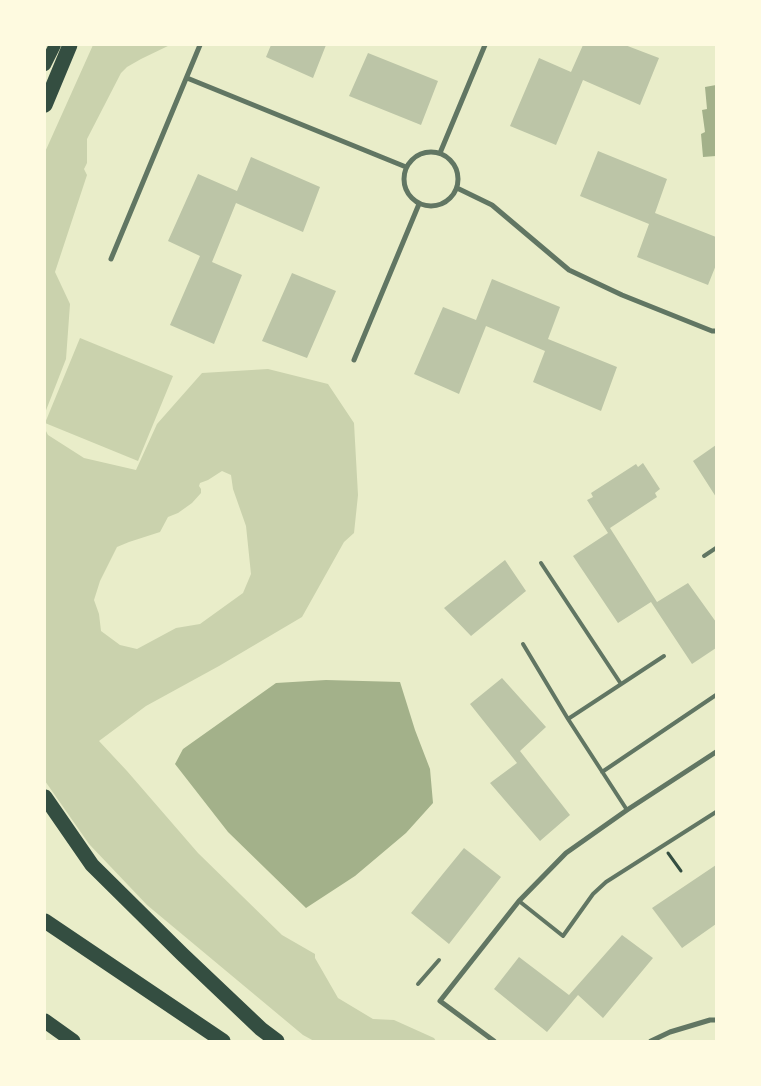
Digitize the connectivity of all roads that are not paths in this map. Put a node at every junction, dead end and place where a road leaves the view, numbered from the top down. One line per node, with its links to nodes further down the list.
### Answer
1 (55, 45): 5 (main road)
2 (70, 45): 7 (highway)
3 (200, 45): 6 (street)
4 (486, 45): 8 (street)
5 (45, 65)
6 (187, 78): 9 (street); 12 (street)
7 (45, 105)
8 (440, 153): 9 (street); 10 (street)
9 (406, 167): 11 (street)
10 (457, 188): 11 (street); 13 (street)
11 (418, 204): 14 (street)
12 (111, 259)
13 (716, 331)
14 (354, 360)
15 (716, 548): 16 (lane)
16 (704, 556)
17 (541, 563): 20 (lane)
18 (524, 644): 22 (lane)
19 (664, 656): 20 (lane)
20 (621, 684): 22 (lane)
21 (716, 695): 24 (lane)
22 (568, 718): 24 (lane)
23 (716, 752): 26 (street)
24 (602, 772): 26 (lane)
25 (45, 797): 36 (highway)
26 (627, 810): 28 (street)
27 (716, 812): 28 (lane)
28 (519, 901): 37 (street)
29 (45, 921): 35 (highway)
30 (438, 960): 31 (lane)
31 (418, 984)
32 (716, 1020): 38 (street)
33 (45, 1021): 34 (highway)
34 (73, 1041)
35 (223, 1041)
36 (277, 1041)
37 (494, 1041)
38 (650, 1041)

